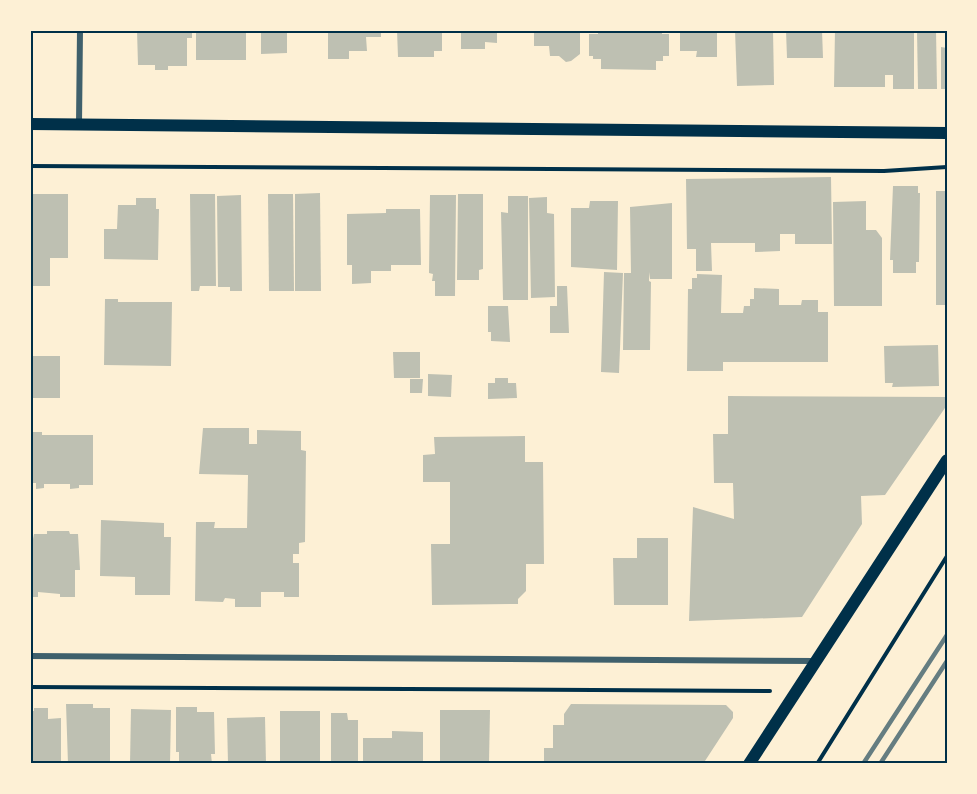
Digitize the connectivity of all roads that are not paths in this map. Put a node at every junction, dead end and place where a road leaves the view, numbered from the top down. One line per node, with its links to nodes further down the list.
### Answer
1 (80, 30): 3 (street)
2 (30, 124): 3 (main road)
3 (79, 124): 4 (main road)
4 (947, 133)
5 (947, 460): 7 (main road)
6 (30, 656): 7 (street)
7 (816, 661): 8 (main road)
8 (749, 764)

